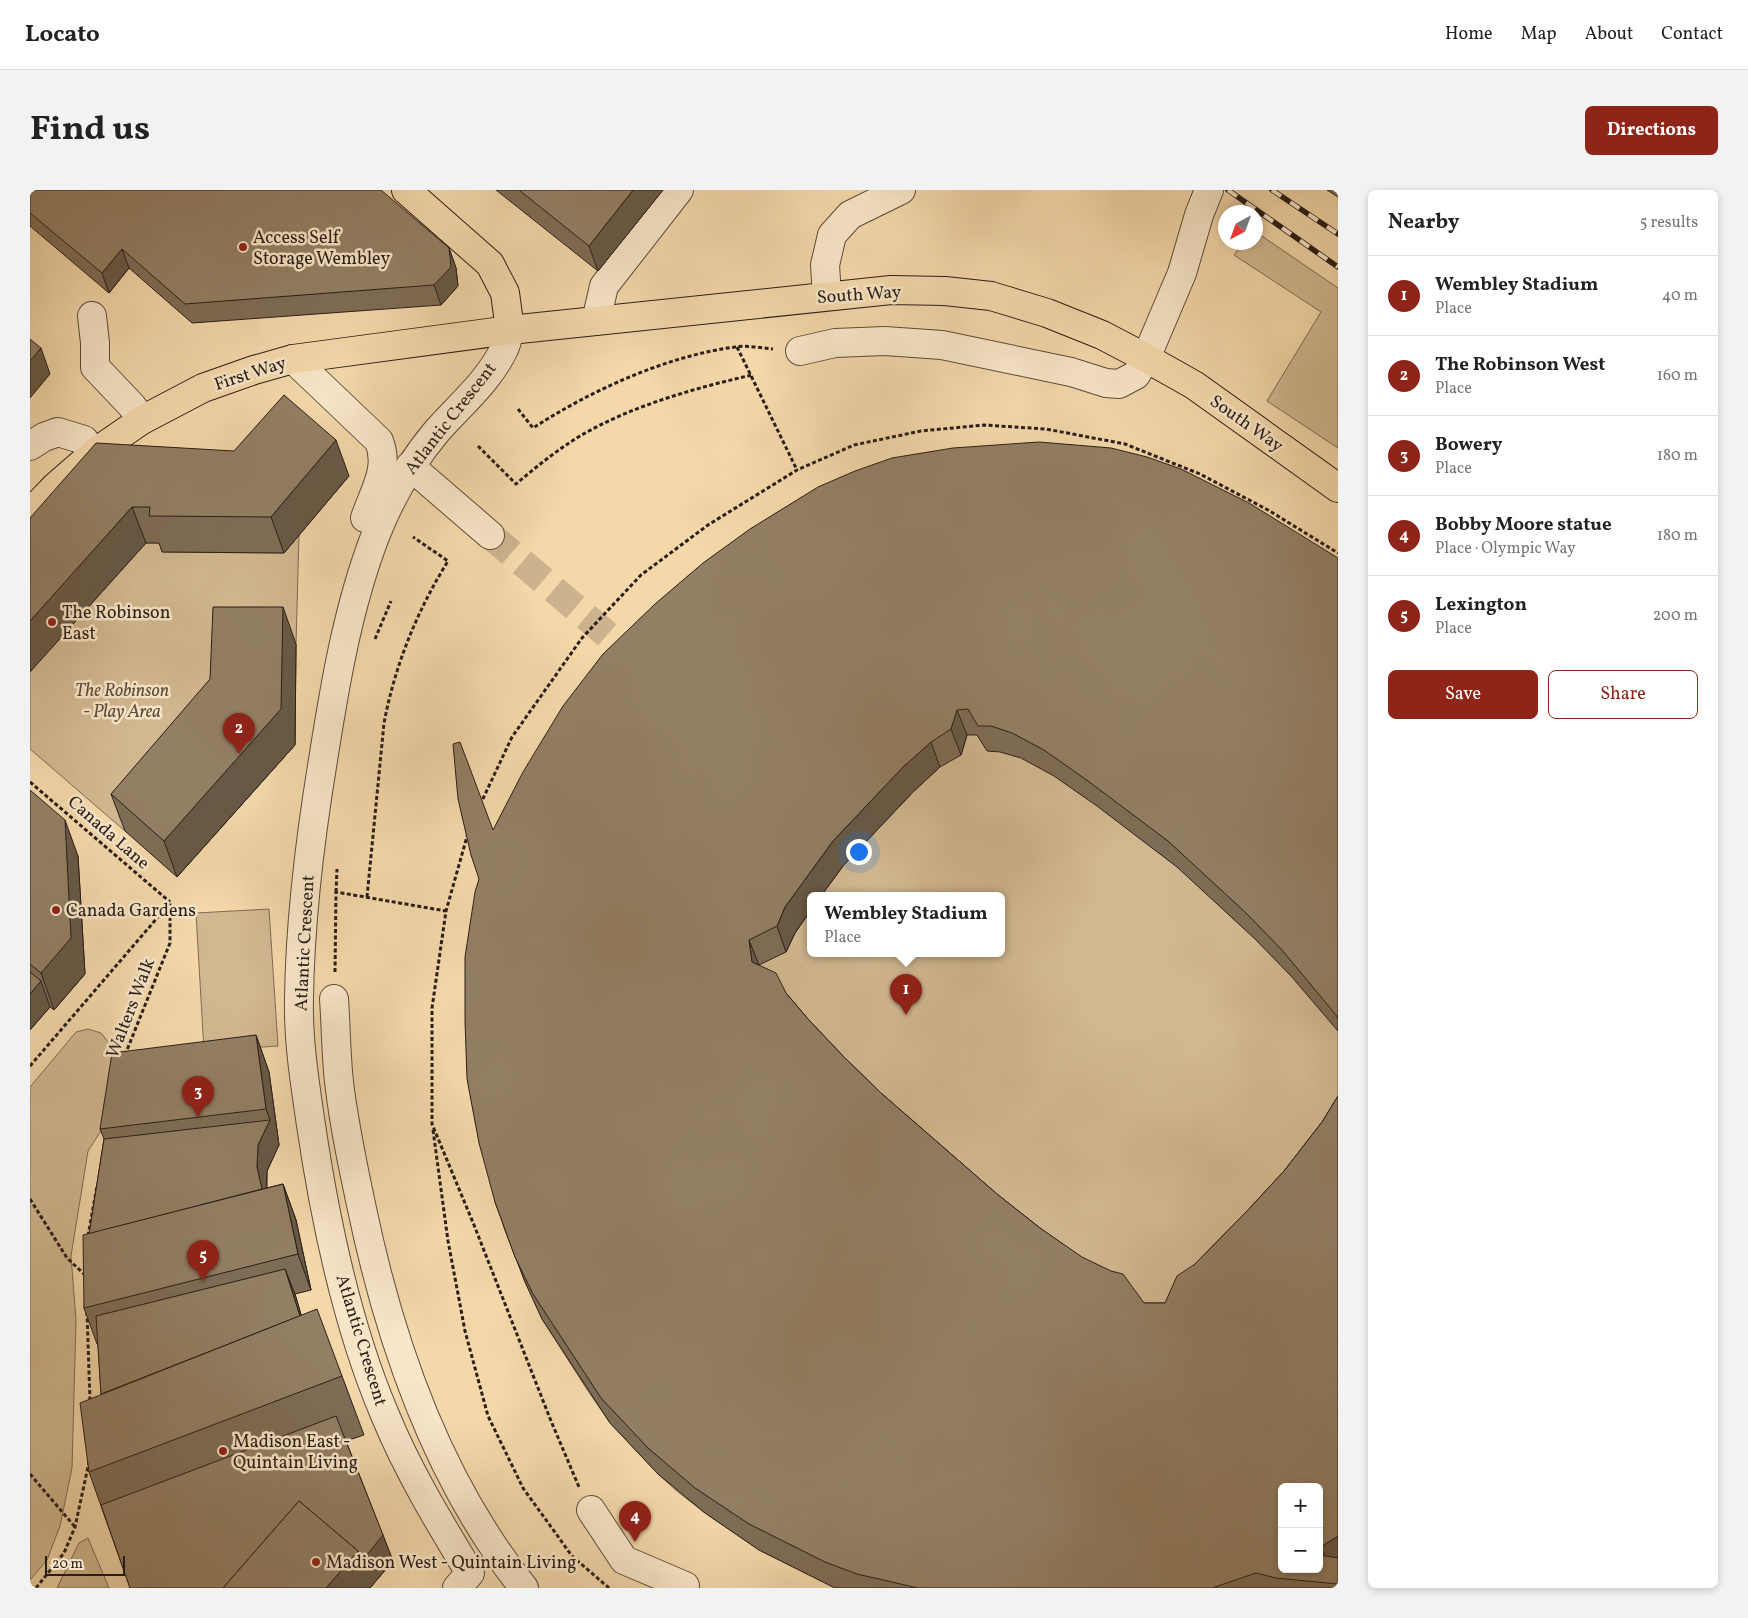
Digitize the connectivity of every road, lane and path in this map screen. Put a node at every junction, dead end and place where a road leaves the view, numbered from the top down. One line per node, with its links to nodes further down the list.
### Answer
1 (406, 190): 8 (main road)
2 (679, 190): 7 (street)
3 (901, 190): 5 (street)
4 (1209, 190): 11 (street)
5 (826, 296): 7 (main road, South Way); 11 (main road, South Way)
6 (92, 316): 15 (street)
7 (596, 321): 8 (main road, South Way)
8 (510, 330): 12 (main road, First Way); 19 (street, Atlantic Crescent)
9 (737, 347): 10 (path); 13 (path); 14 (path)
10 (800, 351): 11 (street)
11 (1146, 358): 21 (main road, South Way)
12 (293, 359): 15 (main road, First Way); 26 (street)
13 (752, 375): 17 (path); 20 (path)
14 (518, 409)
15 (142, 420): 18 (main road, First Way)
16 (30, 446): 18 (street)
17 (478, 446)
18 (94, 453): 22 (main road, First Way)
19 (410, 466): 23 (street); 26 (street, Atlantic Crescent)
20 (797, 470): 25 (path); 28 (path)
21 (1338, 488)
22 (30, 513)
23 (490, 535)
24 (413, 537): 30 (path)
25 (1338, 553)
26 (332, 704): 47 (street, Atlantic Crescent)
27 (30, 782): 31 (path, Canada Lane)
28 (479, 808)
29 (470, 825): 32 (path)
30 (367, 896): 32 (path); 33 (path)
31 (170, 902): 34 (path, Walters Walk); 35 (path)
32 (446, 911): 36 (path)
33 (334, 999): 50 (street)
34 (122, 1064)
35 (30, 1066)
36 (432, 1124): 45 (path); 51 (path)
37 (97, 1181): 39 (path)
38 (30, 1198): 40 (path)
39 (87, 1244)
40 (84, 1268)
41 (86, 1304): 42 (path)
42 (90, 1401)
43 (89, 1459): 46 (path)
44 (30, 1474): 46 (path)
45 (591, 1510): 48 (street)
46 (76, 1527): 49 (path)
47 (464, 1581)
48 (694, 1587)
49 (36, 1588)
50 (524, 1588)
51 (609, 1588)

